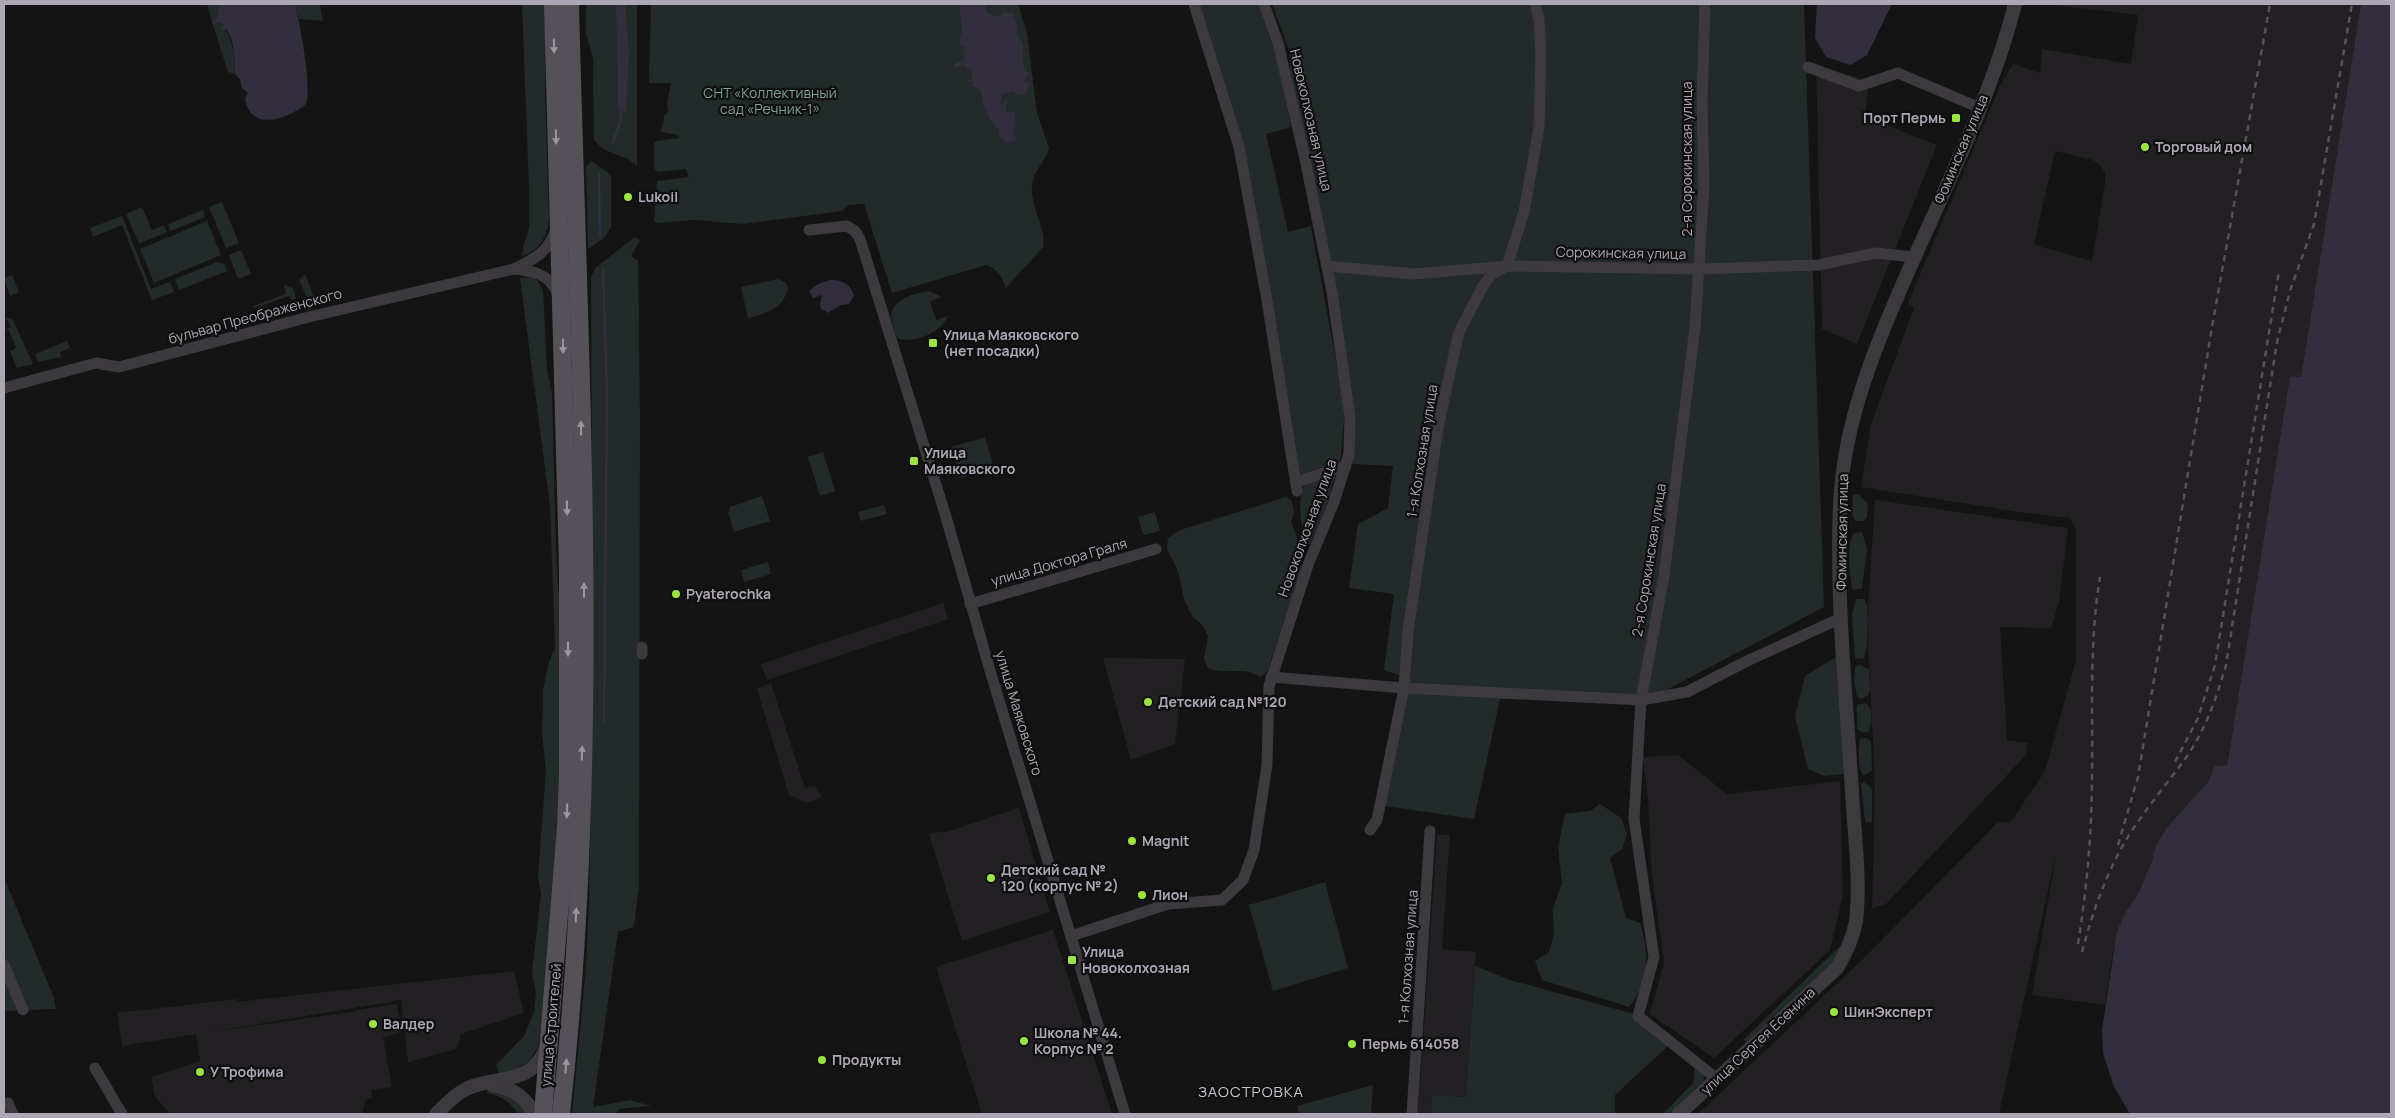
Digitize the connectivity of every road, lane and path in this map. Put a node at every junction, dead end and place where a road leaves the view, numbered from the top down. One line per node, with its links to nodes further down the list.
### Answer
1 (553, 4): 10 (main road, улица Строителей, one-way to 10)
2 (570, 4): 42 (main road, улица Строителей, one-way to 2)
3 (1194, 4): 19 (street, Новоколхозная улица)
4 (1264, 4): 13 (street, Новоколхозная улица)
5 (1535, 4): 14 (street)
6 (1705, 4): 16 (street, 2-я Сорокинская улица)
7 (2015, 4): 9 (street, Фоминская улица)
8 (1808, 66): 9 (street)
9 (1980, 108): 12 (street, Фоминская улица)
10 (558, 210): 15 (street); 17 (main road, улица Строителей)
11 (809, 230): 21 (street, улица Маяковского)
12 (1913, 257): 16 (street, Сорокинская улица); 22 (street, Фоминская улица)
13 (1327, 266): 14 (street, Сорокинская улица); 19 (street, Новоколхозная улица)
14 (1507, 266): 16 (street, Сорокинская улица); 24 (street, 1-я Колхозная улица)
15 (514, 269): 17 (street); 18 (street, бульвар Преображенского)
16 (1701, 269): 25 (street, 2-я Сорокинская улица)
17 (562, 310): 32 (main road, улица Строителей, one-way to 32)
18 (4, 388)
19 (1346, 466): 23 (street, Новоколхозная улица)
20 (1156, 549): 21 (street, улица Доктора Граля)
21 (970, 604): 28 (street, улица Маяковского)
22 (1841, 618): 25 (street); 30 (street, Фоминская улица)
23 (1271, 677): 24 (street); 28 (street, Новоколхозная улица)
24 (1404, 688): 25 (street); 26 (street, 1-я Колхозная улица)
25 (1641, 700): 34 (street, 2-я Сорокинская улица)
26 (1370, 830)
27 (1430, 831): 44 (street, 1-я Колхозная улица)
28 (1070, 936): 43 (street, улица Маяковского)
29 (4, 965): 31 (street)
30 (1837, 968): 34 (street, улица Сергея Есенина)
31 (23, 1010)
32 (551, 1029): 35 (street); 41 (main road, улица Строителей)
33 (95, 1068): 38 (street)
34 (1717, 1079): 45 (street, улица Сергея Есенина)
35 (487, 1084): 39 (street); 40 (street)
36 (8, 1103): 37 (street)
37 (12, 1114)
38 (122, 1114)
39 (436, 1114)
40 (534, 1114)
41 (543, 1114)
42 (561, 1114)
43 (1125, 1114)
44 (1412, 1114)
45 (1679, 1114)

